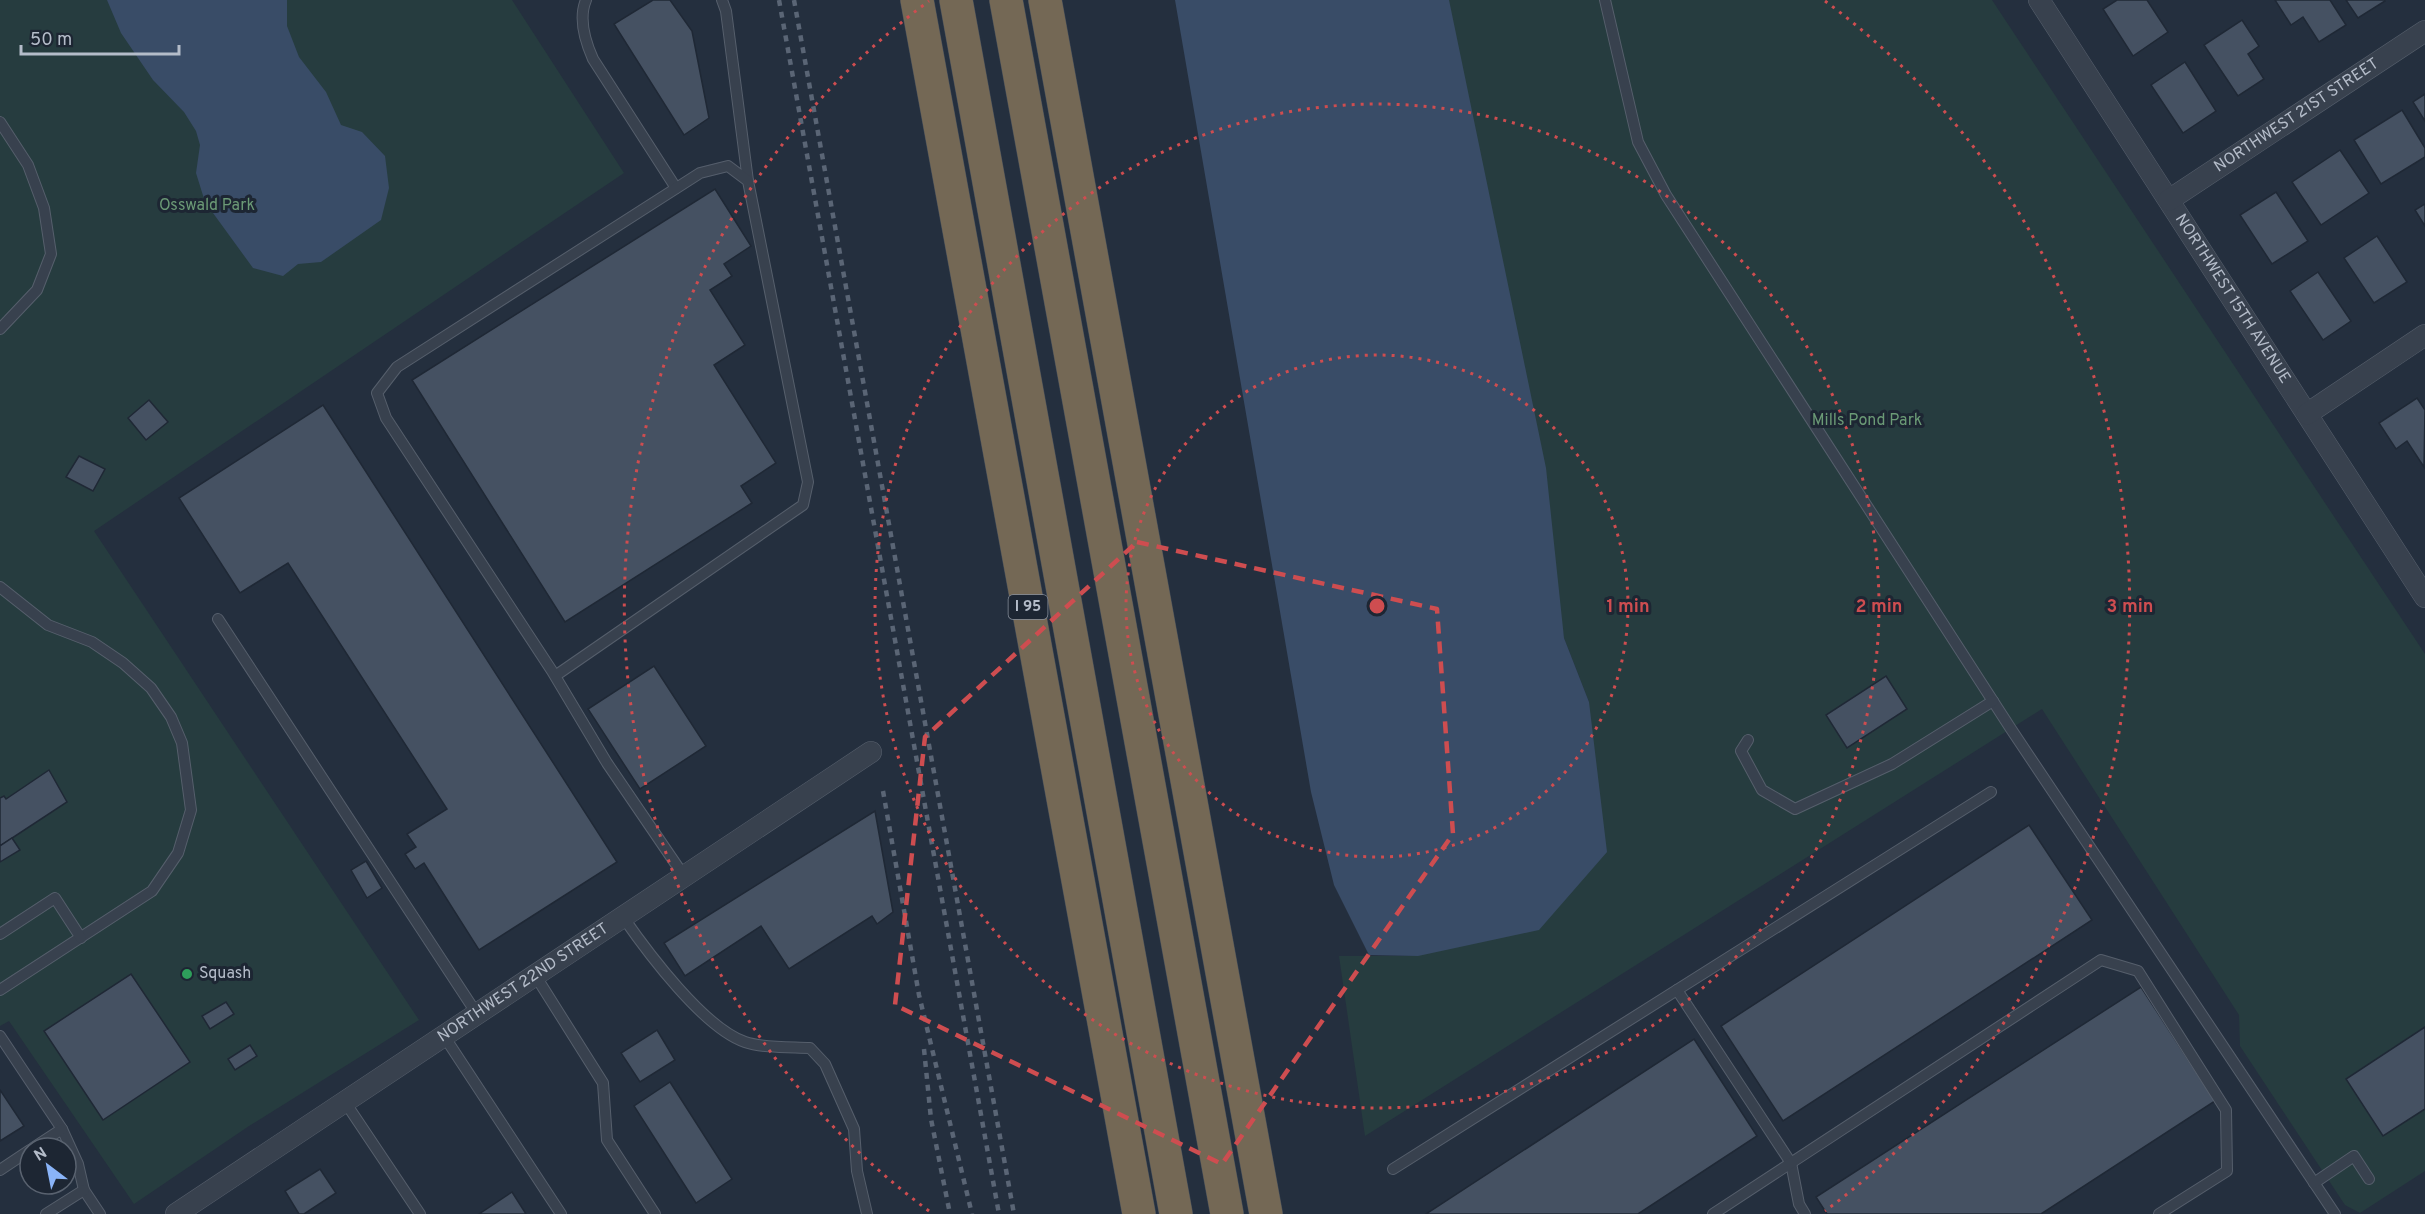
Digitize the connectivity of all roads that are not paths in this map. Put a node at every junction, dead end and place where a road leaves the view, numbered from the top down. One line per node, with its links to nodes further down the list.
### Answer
1 (586, 0): 12 (lane)
2 (722, 0): 11 (lane)
3 (917, 0): 52 (highway, I 95)
4 (956, 0): 53 (highway)
5 (1006, 0): 54 (highway)
6 (1045, 0): 55 (highway)
7 (1605, 0): 21 (lane)
8 (2039, 0): 13 (street, NORTHWEST 15TH AVENUE)
9 (2425, 31): 13 (street, NORTHWEST 21ST STREET)
10 (0, 122): 14 (lane)
11 (748, 181): 12 (lane); 20 (lane)
12 (676, 188): 20 (lane)
13 (2169, 200): 16 (street, NORTHWEST 15TH AVENUE)
14 (0, 329)
15 (2425, 335): 16 (street)
16 (2307, 414): 18 (street, NORTHWEST 15TH AVENUE)
17 (0, 587): 28 (lane)
18 (2425, 597)
19 (218, 619): 32 (lane)
20 (555, 676): 25 (lane)
21 (1992, 701): 22 (lane); 43 (lane)
22 (1748, 740)
23 (871, 752): 25 (street, NORTHWEST 22ND STREET)
24 (1991, 792): 31 (lane)
25 (684, 876): 26 (street, NORTHWEST 22ND STREET)
26 (622, 917): 29 (street, NORTHWEST 22ND STREET); 51 (lane)
27 (0, 933): 28 (lane)
28 (81, 938): 30 (lane)
29 (535, 975): 32 (street, NORTHWEST 22ND STREET); 50 (lane)
30 (0, 990)
31 (1677, 990): 39 (lane); 40 (lane)
32 (477, 1014): 34 (street, NORTHWEST 22ND STREET)
33 (0, 1036): 36 (lane)
34 (444, 1036): 35 (street, NORTHWEST 22ND STREET); 49 (lane)
35 (345, 1102): 47 (street, NORTHWEST 22ND STREET); 48 (lane)
36 (62, 1129): 37 (lane); 44 (lane)
37 (51, 1136)
38 (18, 1158): 41 (lane)
39 (1791, 1163): 56 (lane); 57 (lane); 58 (lane)
40 (1393, 1169)
41 (0, 1170)
42 (2369, 1179): 43 (lane)
43 (2314, 1184): 59 (lane)
44 (84, 1190): 45 (lane); 46 (lane)
45 (46, 1214)
46 (100, 1214)
47 (176, 1214)
48 (420, 1214)
49 (561, 1214)
50 (655, 1214)
51 (867, 1214)
52 (1139, 1214)
53 (1176, 1214)
54 (1227, 1214)
55 (1266, 1214)
56 (1713, 1214)
57 (1805, 1214)
58 (2159, 1214)
59 (2335, 1214)

